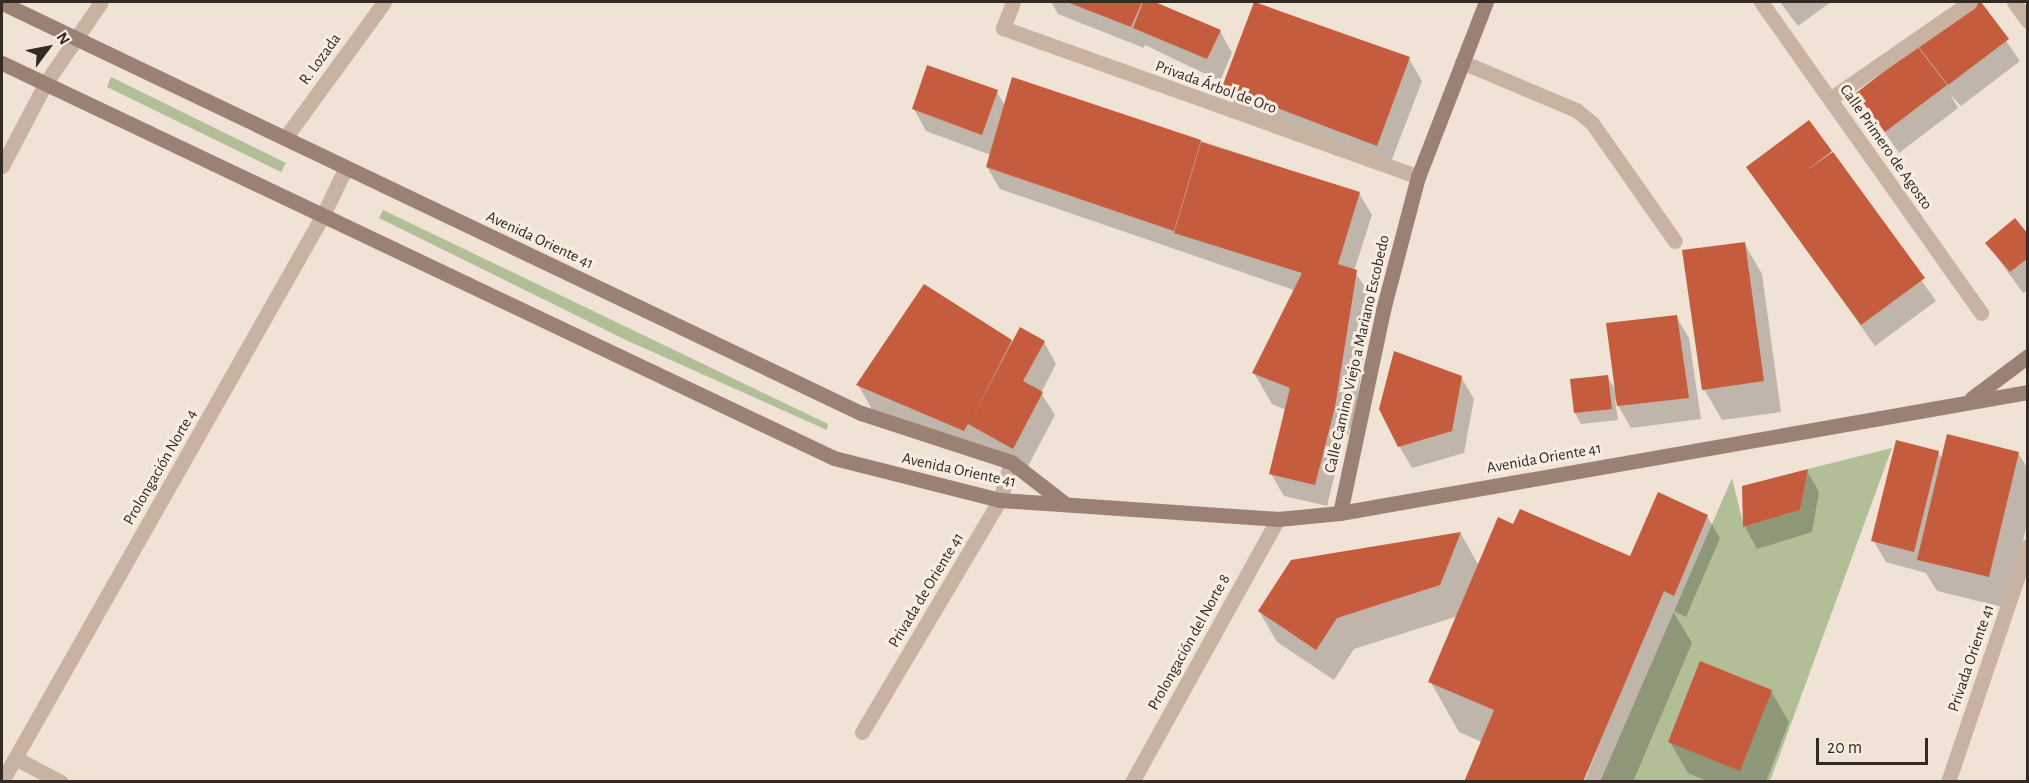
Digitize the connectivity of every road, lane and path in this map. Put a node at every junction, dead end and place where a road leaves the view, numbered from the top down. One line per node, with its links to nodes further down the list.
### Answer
1 (101, 2): 10 (street)
2 (384, 2): 15 (street, R. Lozada)
3 (1013, 2): 18 (street, Privada Árbol de Oro)
4 (1486, 2): 11 (street, Calle Camino Viejo a Mariano Escobedo)
5 (1761, 2): 14 (street, Calle Primero de Agosto)
6 (1970, 2): 14 (street)
7 (2014, 2): 9 (street)
8 (2, 3): 10 (street, Avenida Oriente 41)
9 (2028, 21)
10 (74, 38): 13 (street); 15 (street, Avenida Oriente 41)
11 (1462, 62): 18 (street, Calle Camino Viejo a Mariano Escobedo); 20 (street)
12 (2, 63): 13 (street, Avenida Oriente 41)
13 (45, 84): 16 (street); 19 (street, Avenida Oriente 41)
14 (1830, 99): 21 (street, Calle Primero de Agosto)
15 (285, 138): 17 (street, Avenida Oriente 41)
16 (2, 166)
17 (346, 167): 19 (street, Prolongación Norte 4); 25 (street, Avenida Oriente 41)
18 (1418, 177): 28 (street, Calle Camino Viejo a Mariano Escobedo)
19 (323, 215): 26 (street, Avenida Oriente 41); 32 (street, Prolongación Norte 4)
20 (1675, 241)
21 (1981, 313)
22 (2028, 356): 24 (street)
23 (2028, 392): 24 (street, Avenida Oriente 41)
24 (1970, 400): 28 (street, Avenida Oriente 41)
25 (1011, 462): 26 (street, Privada de Oriente 41); 27 (street, Avenida Oriente 41)
26 (1000, 500): 27 (street, Avenida Oriente 41); 31 (street, Privada de Oriente 41)
27 (1064, 503): 29 (street, Avenida Oriente 41)
28 (1340, 513): 29 (street, Avenida Oriente 41)
29 (1278, 519): 35 (street, Prolongación del Norte 8)
30 (2028, 546): 36 (street, Privada Oriente 41)
31 (862, 732)
32 (15, 758): 33 (street, Prolongación Norte 4); 34 (street)
33 (2, 781)
34 (61, 782)
35 (1132, 782)
36 (1948, 782)

